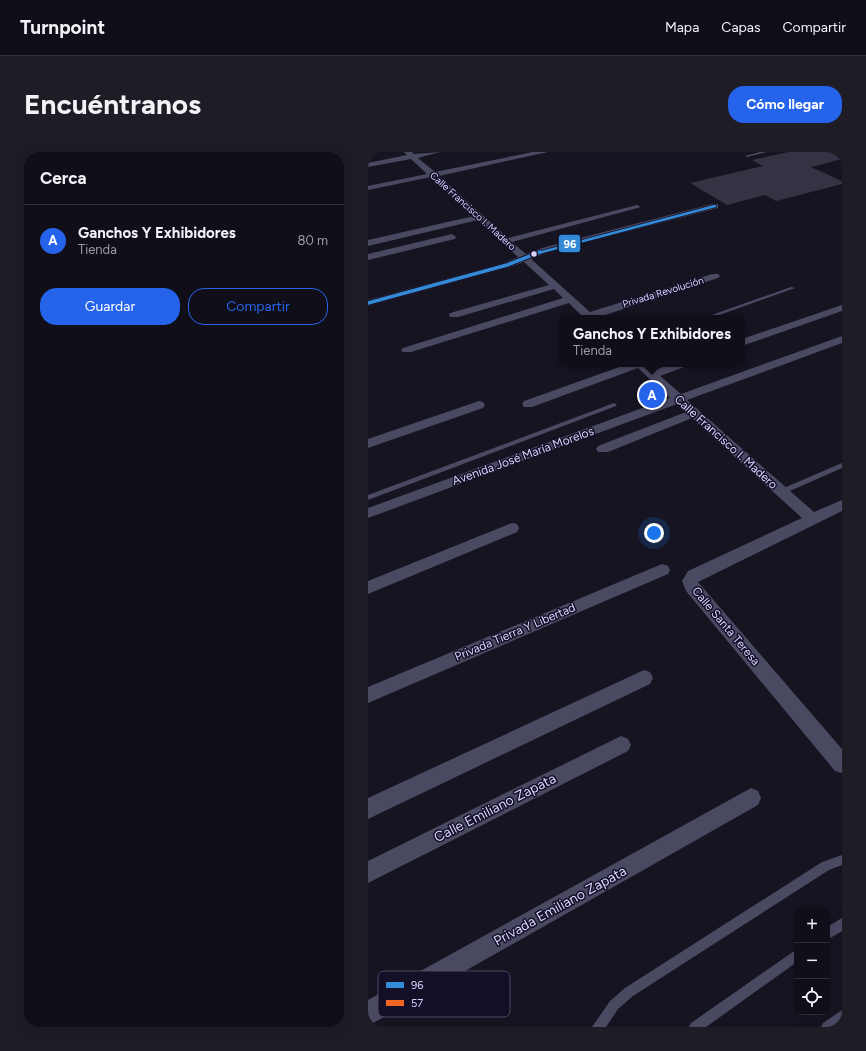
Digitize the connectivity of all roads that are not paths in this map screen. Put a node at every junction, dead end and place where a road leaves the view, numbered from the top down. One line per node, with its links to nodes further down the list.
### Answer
1 (436, 152): 4 (street)
2 (544, 152): 7 (street)
3 (765, 152): 5 (lane)
4 (412, 156): 6 (street); 7 (street, Calle Francisco I. Madero)
5 (747, 156)
6 (368, 166)
7 (433, 174): 8 (street, Calle Francisco I. Madero); 9 (street)
8 (440, 181): 10 (street); 13 (street, Calle Francisco I. Madero)
9 (368, 188)
10 (368, 196)
11 (715, 206): 18 (street)
12 (637, 207): 15 (street)
13 (480, 217): 15 (street, Calle Francisco I. Madero); 16 (street)
14 (452, 236): 17 (street)
15 (505, 241): 18 (street, Calle Francisco I. Madero)
16 (368, 244)
17 (368, 257)
18 (525, 258): 20 (street, Calle Francisco I. Madero); 23 (street)
19 (716, 276): 27 (street, Privada Revolución)
20 (555, 286): 22 (street, Calle Francisco I. Madero); 25 (street)
21 (793, 288): 28 (lane)
22 (570, 299): 26 (street, Calle Francisco I. Madero); 31 (street)
23 (368, 303)
24 (842, 308): 30 (street)
25 (454, 315)
26 (587, 315)
27 (595, 315)
28 (715, 315)
29 (842, 339): 36 (street, Avenida José María Morelos)
30 (745, 342)
31 (407, 350)
32 (632, 367): 37 (street)
33 (643, 367): 35 (street, Calle Francisco I. Madero)
34 (675, 367): 35 (street)
35 (652, 375): 36 (street, Calle Francisco I. Madero)
36 (678, 398): 40 (street, Calle Francisco I. Madero); 47 (street, Avenida José María Morelos)
37 (528, 404)
38 (480, 405): 41 (street)
39 (614, 405): 45 (lane)
40 (694, 413): 42 (street); 44 (street, Calle Francisco I. Madero)
41 (368, 444)
42 (602, 449)
43 (842, 465): 44 (lane)
44 (781, 492): 48 (street, Calle Francisco I. Madero)
45 (368, 498)
46 (842, 505): 48 (street, Calle Santa Teresa)
47 (368, 513)
48 (812, 519): 55 (street, Calle Santa Teresa)
49 (512, 528): 51 (street)
50 (662, 570): 53 (street, Privada Tierra Y Libertad)
51 (368, 588)
52 (644, 678): 57 (street)
53 (368, 695)
54 (621, 745): 59 (street, Calle Emiliano Zapata)
55 (842, 764)
56 (751, 798): 63 (street, Privada Emiliano Zapata)
57 (368, 809)
58 (842, 860): 67 (lane)
59 (368, 872)
60 (842, 924): 61 (lane)
61 (830, 932)
62 (794, 957): 68 (lane)
63 (444, 971)
64 (378, 1008): 65 (street, Privada Emiliano Zapata)
65 (368, 1014)
66 (842, 1016): 69 (lane)
67 (598, 1027)
68 (695, 1027)
69 (827, 1027)

